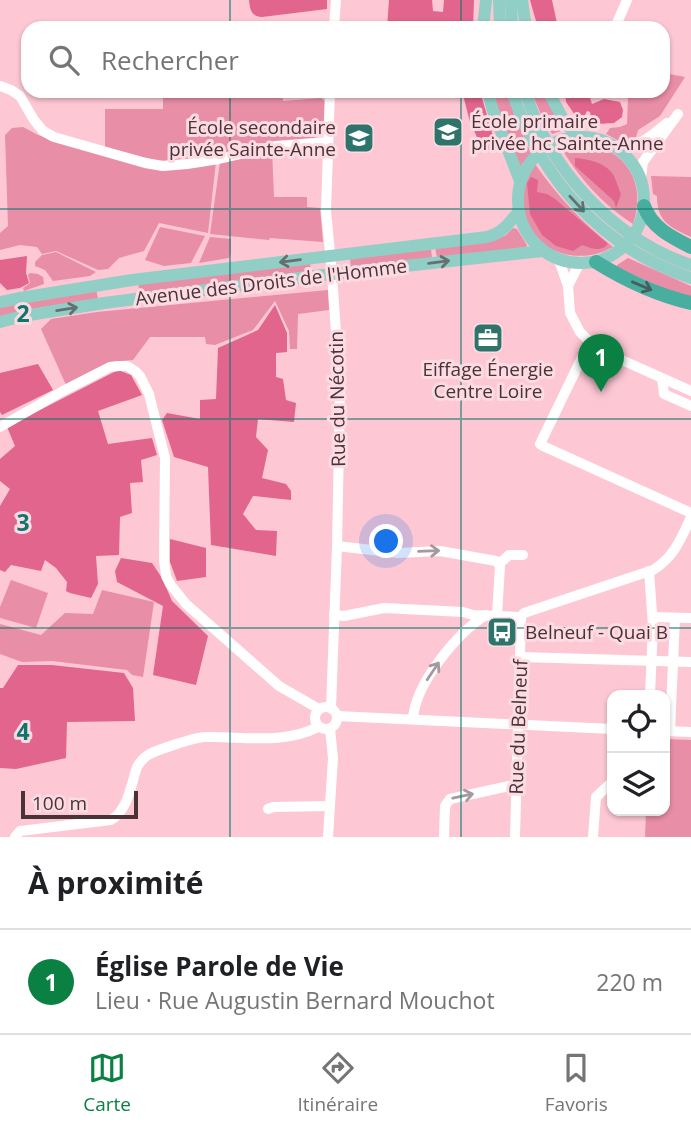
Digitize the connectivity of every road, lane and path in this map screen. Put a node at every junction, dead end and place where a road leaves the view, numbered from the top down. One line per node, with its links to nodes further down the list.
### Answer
1 (337, 0): 7 (street)
2 (486, 0): 8 (main road)
3 (499, 0): 9 (main road)
4 (511, 0): 10 (main road)
5 (522, 0): 11 (main road)
6 (627, 0): 12 (street)
7 (335, 21)
8 (484, 21)
9 (500, 21)
10 (512, 21)
11 (525, 21)
12 (618, 21)
13 (0, 86): 14 (street)
14 (21, 98)
15 (21, 98): 23 (street)
16 (330, 98): 23 (street, Rue du Nécotin)
17 (490, 98): 26 (main road)
18 (516, 98): 21 (main road)
19 (527, 98): 21 (main road)
20 (552, 98): 22 (main road)
21 (534, 132): 31 (main road)
22 (581, 136): 24 (main road); 26 (main road)
23 (328, 142): 32 (street, Rue du Nécotin)
24 (614, 146): 25 (main road); 25 (street)
25 (641, 178): 27 (main road)
26 (520, 181): 28 (main road)
27 (645, 205): 29 (highway); 34 (main road)
28 (518, 212): 30 (main road); 32 (main road, Avenue des Droits de l'Homme)
29 (691, 247)
30 (542, 251): 33 (main road); 37 (main road, Avenue des Droits de l'Homme, one-way to 30)
31 (649, 253): 36 (main road); 38 (main road)
32 (330, 256): 37 (street, Rue du Nécotin); 39 (main road, Avenue des Droits de l'Homme, one-way to 39)
33 (559, 260): 35 (main road); 40 (street)
34 (596, 262): 35 (main road); 43 (highway, one-way to 43)
35 (579, 264): 40 (street)
36 (691, 265)
37 (332, 274): 41 (main road, Avenue des Droits de l'Homme); 51 (street, Rue du Nécotin)
38 (691, 278)
39 (115, 282): 41 (main road); 42 (main road, Avenue des Droits de l'Homme)
40 (568, 286): 45 (street)
41 (117, 301): 44 (main road, Avenue des Droits de l'Homme, one-way to 41)
42 (0, 302)
43 (691, 303)
44 (0, 321)
45 (591, 343): 46 (street); 50 (street)
46 (662, 379): 47 (street); 48 (street)
47 (691, 391)
48 (691, 406)
49 (0, 427): 67 (street)
50 (691, 515): 54 (street)
51 (337, 546): 53 (street, one-way to 53); 55 (street, Rue du Nécotin)
52 (523, 555): 53 (street)
53 (499, 564): 56 (street)
54 (649, 571): 57 (street); 58 (street)
55 (334, 615): 56 (street); 68 (street, Rue du Nécotin)
56 (492, 615): 57 (street); 69 (street, one-way to 56)
57 (521, 617): 61 (street, Rue du Belneuf)
58 (653, 617): 59 (street); 62 (street)
59 (675, 618): 60 (street); 63 (street)
60 (691, 618)
61 (521, 657): 62 (street); 70 (street, Rue du Belneuf)
62 (652, 661): 63 (street); 65 (street)
63 (673, 662): 64 (street); 66 (street)
64 (691, 662)
65 (650, 690)
66 (670, 696)
67 (319, 709): 68 (street); 71 (street)
68 (334, 712): 69 (street); 72 (street, Rue du Nécotin)
69 (413, 719): 70 (street)
70 (519, 725): 73 (street); 76 (street, Rue du Belneuf)
71 (318, 727): 72 (street); 80 (street)
72 (330, 729): 78 (street)
73 (607, 729)
74 (670, 731): 75 (street)
75 (691, 732)
76 (516, 786): 82 (street, one-way to 76); 83 (street, Rue du Belneuf)
77 (607, 787): 84 (street)
78 (329, 806): 79 (street); 81 (street)
79 (268, 809)
80 (15, 837)
81 (328, 837)
82 (444, 837)
83 (515, 837)
84 (593, 837)

